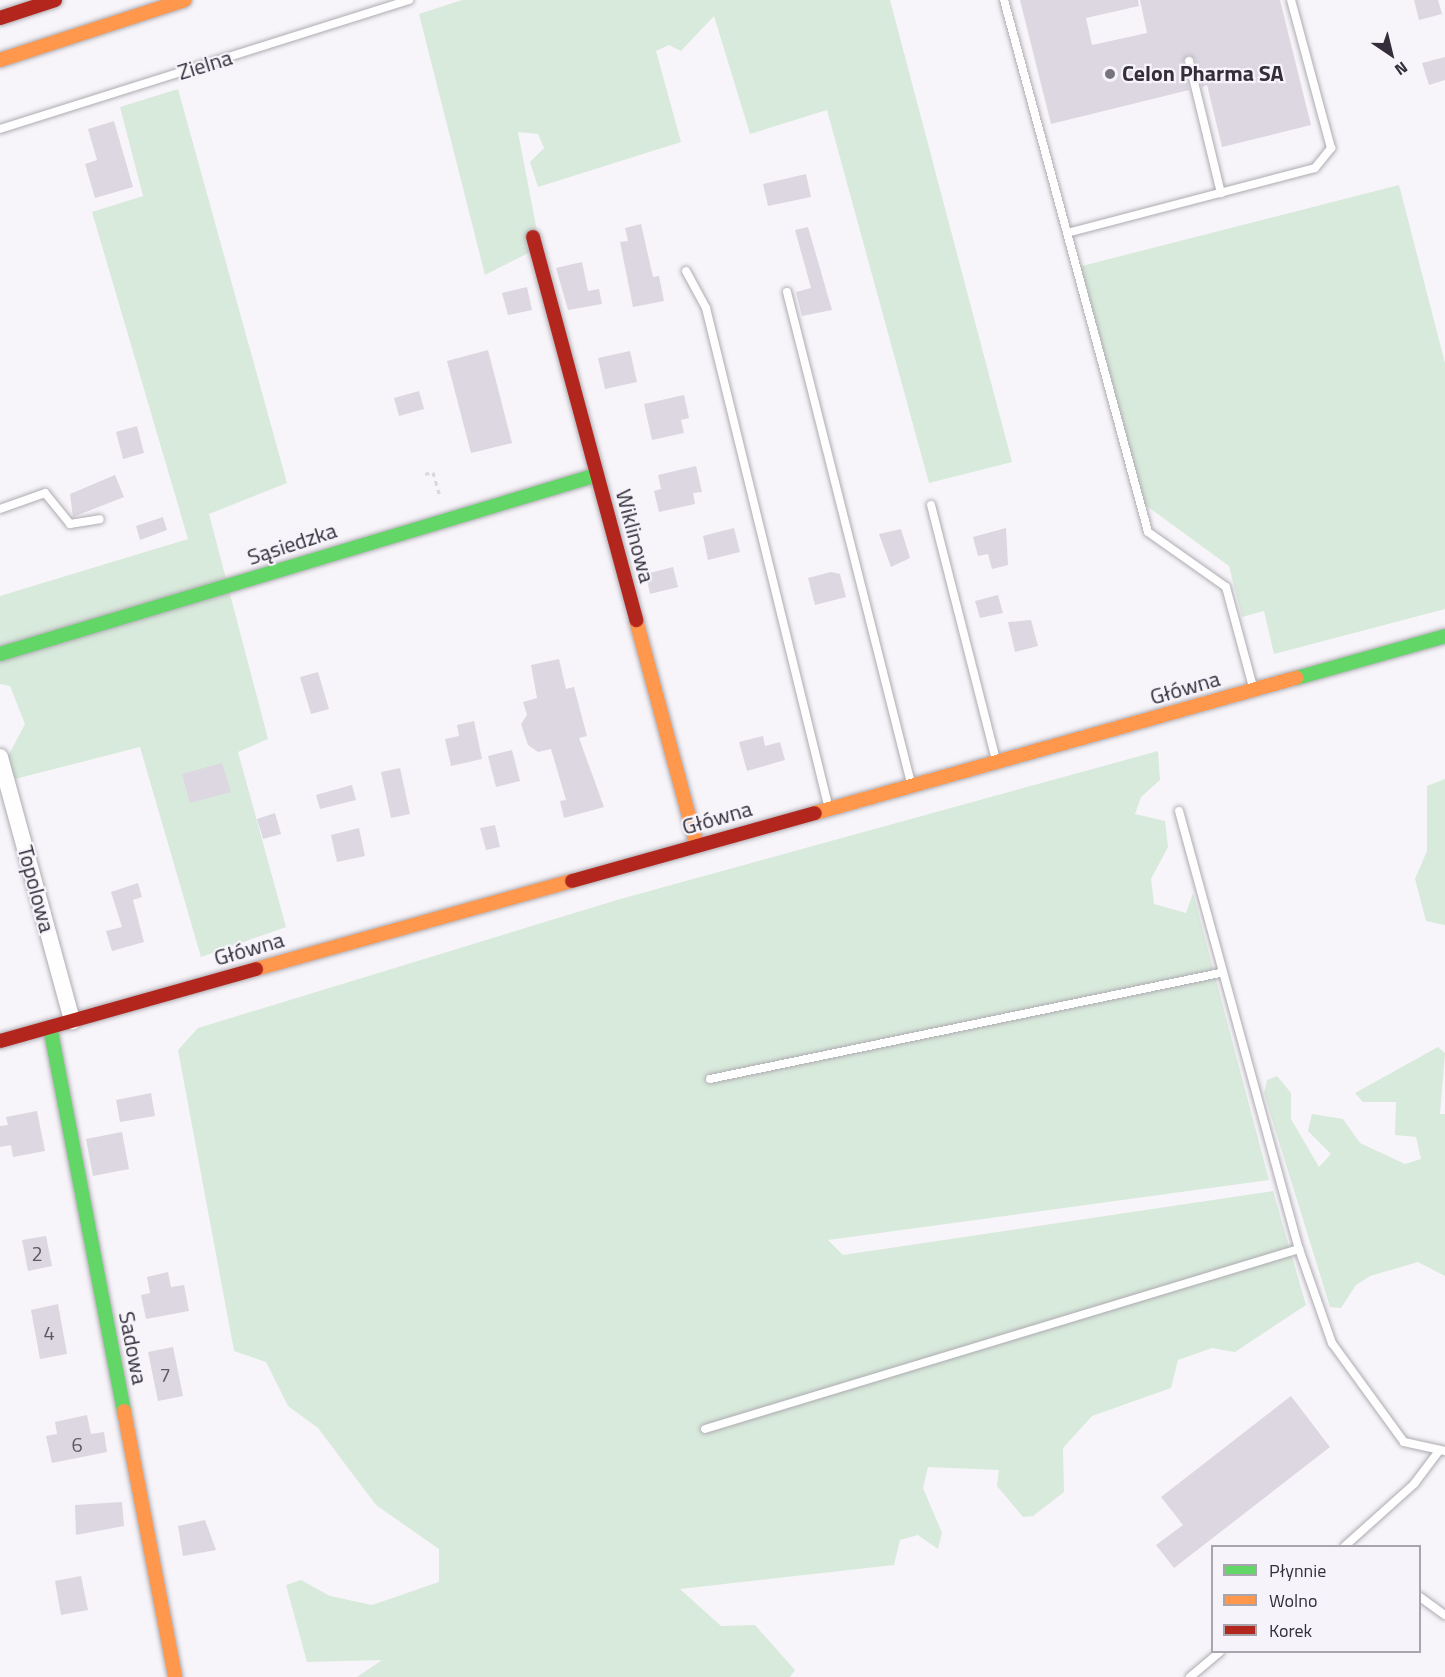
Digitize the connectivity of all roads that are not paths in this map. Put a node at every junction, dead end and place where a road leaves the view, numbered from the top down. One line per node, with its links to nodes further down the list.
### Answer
1 (55, 0): 6 (main road)
2 (185, 0): 7 (main road)
3 (409, 0): 9 (lane, Zielna)
4 (1004, 0): 11 (lane)
5 (1291, 0): 10 (lane)
6 (0, 18)
7 (0, 60)
8 (1189, 61): 10 (lane)
9 (0, 129)
10 (1221, 193): 11 (lane)
11 (1067, 233): 21 (lane)
12 (533, 237): 15 (main road, Wiklinowa)
13 (686, 271): 25 (lane)
14 (787, 292): 24 (lane)
15 (597, 476): 20 (main road, Sąsiedzka); 27 (main road, Wiklinowa)
16 (931, 505): 23 (lane)
17 (0, 509): 18 (lane)
18 (100, 519)
19 (1445, 636): 21 (main road, Główna)
20 (0, 654)
21 (1254, 690): 23 (main road, Główna)
22 (0, 757): 29 (street, Topolowa)
23 (997, 764): 24 (main road, Główna)
24 (912, 786): 25 (main road, Główna)
25 (829, 808): 27 (main road, Główna)
26 (1179, 811): 28 (lane)
27 (697, 846): 29 (main road, Główna)
28 (1220, 973): 32 (lane); 33 (lane)
29 (72, 1021): 30 (main road, Główna)
30 (50, 1027): 31 (main road, Główna); 40 (main road, Sadowa)
31 (0, 1041)
32 (710, 1079)
33 (1299, 1249): 34 (lane); 35 (lane)
34 (705, 1429)
35 (1442, 1451): 36 (lane)
36 (1348, 1545)
37 (1421, 1598): 38 (lane)
38 (1445, 1615)
39 (1219, 1653): 41 (lane)
40 (175, 1677)
41 (1190, 1677)

